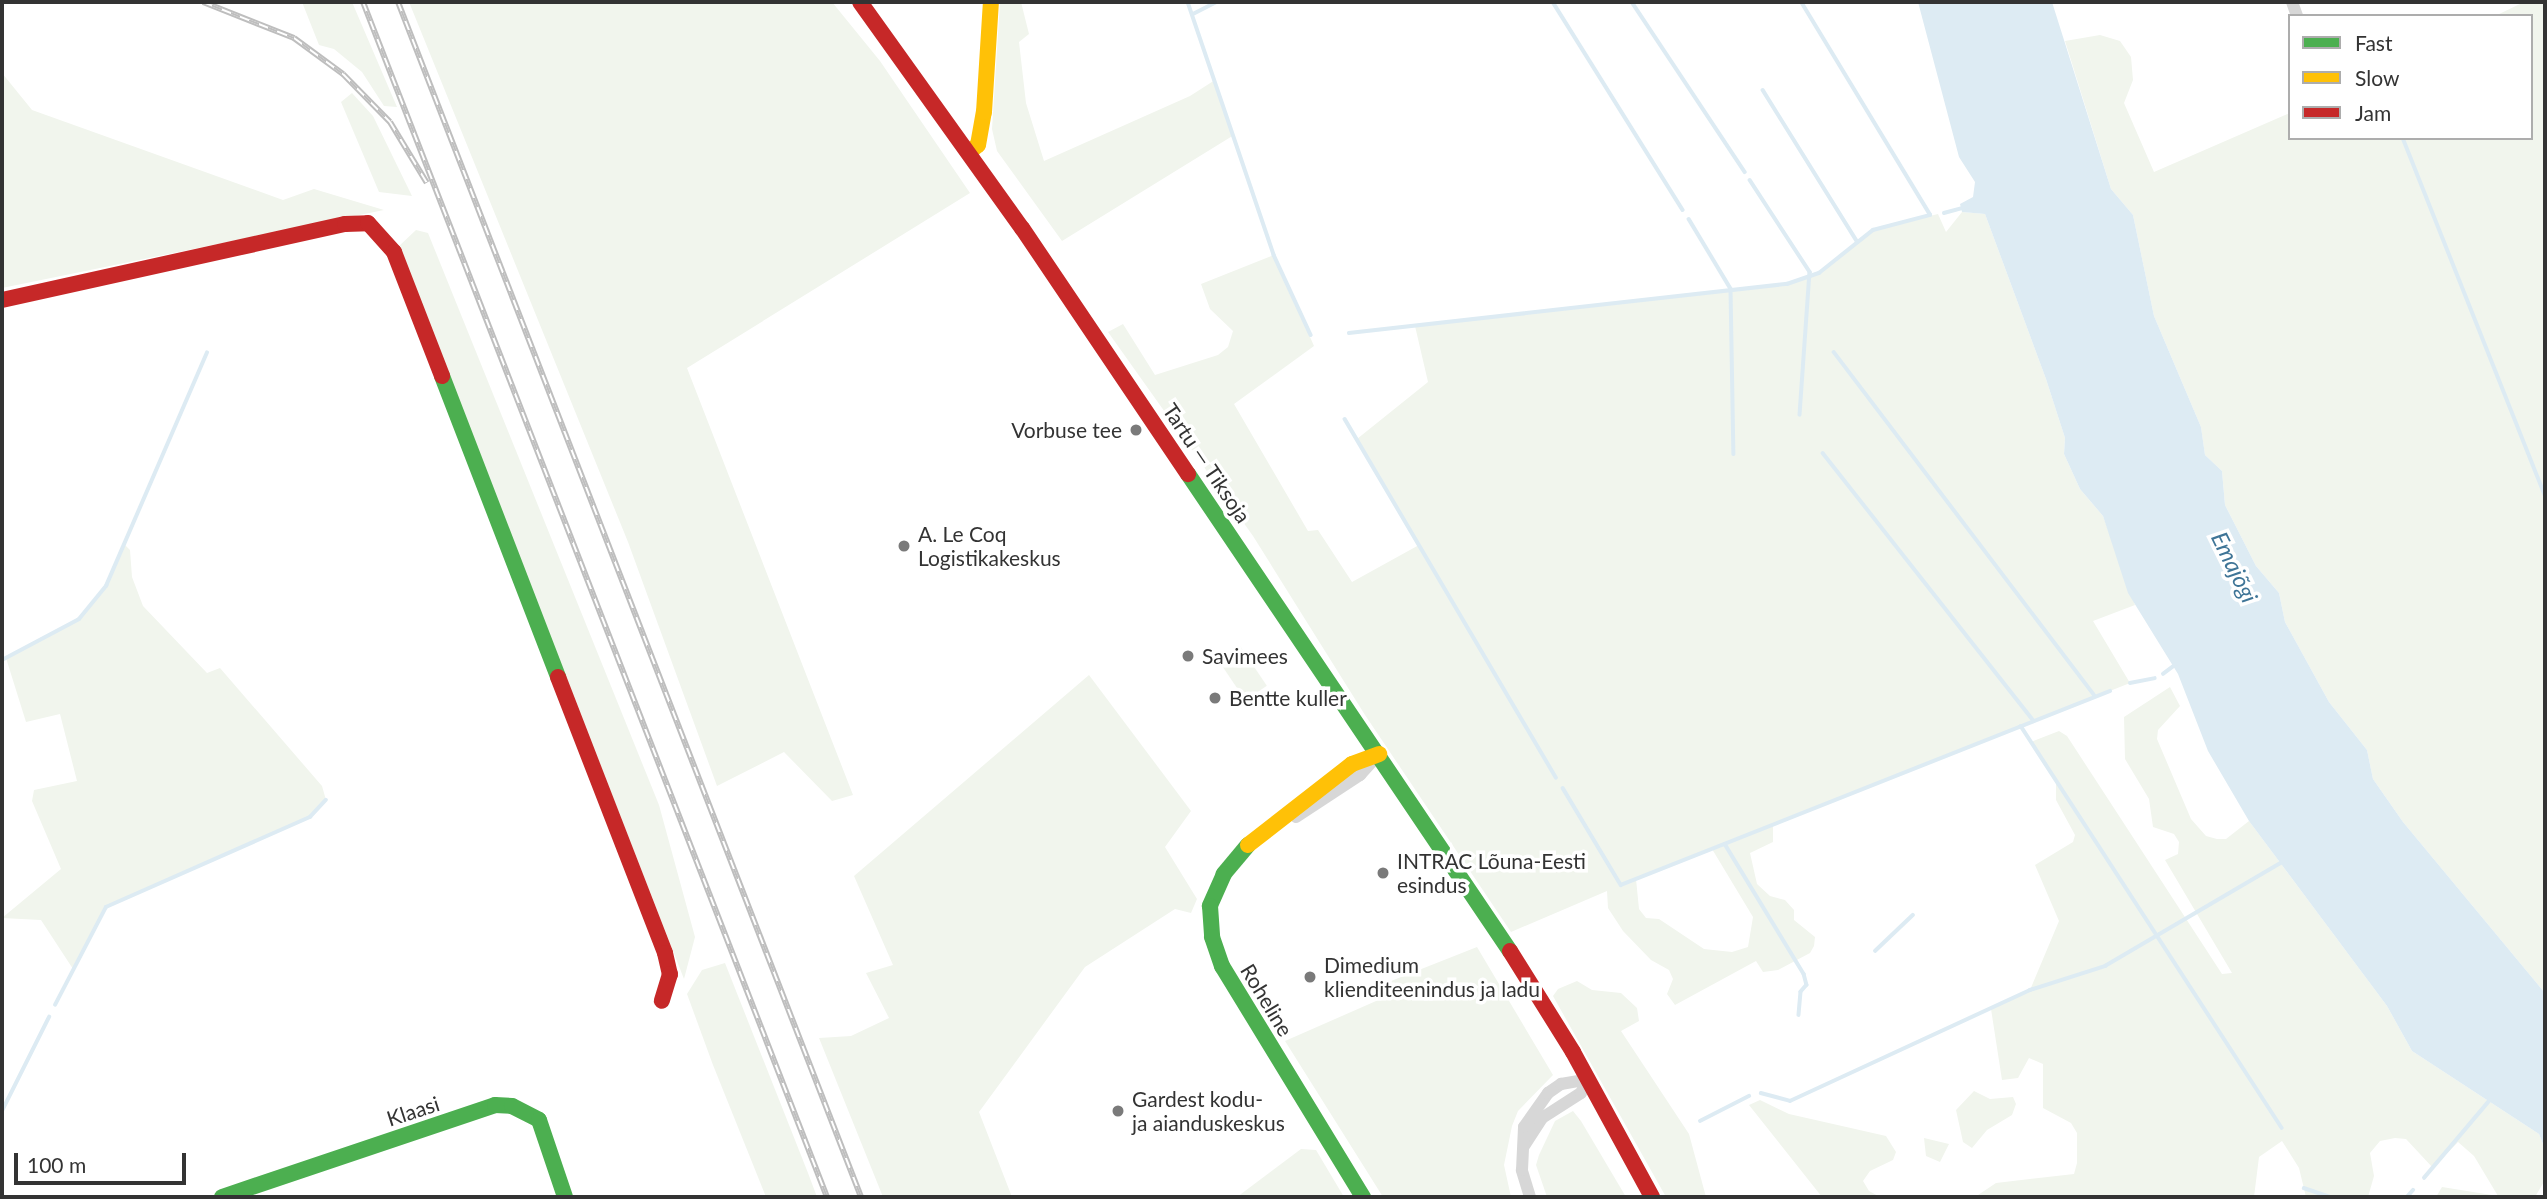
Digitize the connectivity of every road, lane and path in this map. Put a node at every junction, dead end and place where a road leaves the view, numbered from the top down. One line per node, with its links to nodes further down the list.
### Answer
1 (860, 2): 3 (street, Tartu — Tiksoja)
2 (991, 2): 3 (street)
3 (969, 152): 5 (street, Tartu — Tiksoja)
4 (2, 300): 6 (street)
5 (1379, 754): 7 (street, Tartu — Tiksoja); 13 (street, Roheline)
6 (662, 1001)
7 (1588, 1079): 8 (street); 9 (street, Tartu — Tiksoja); 10 (street)
8 (1570, 1099): 9 (street); 10 (street)
9 (1612, 1122): 15 (street, Tartu — Tiksoja)
10 (1520, 1153): 14 (street)
11 (222, 1197): 12 (street, Klaasi)
12 (565, 1197)
13 (1363, 1197)
14 (1530, 1197)
15 (1652, 1197)

